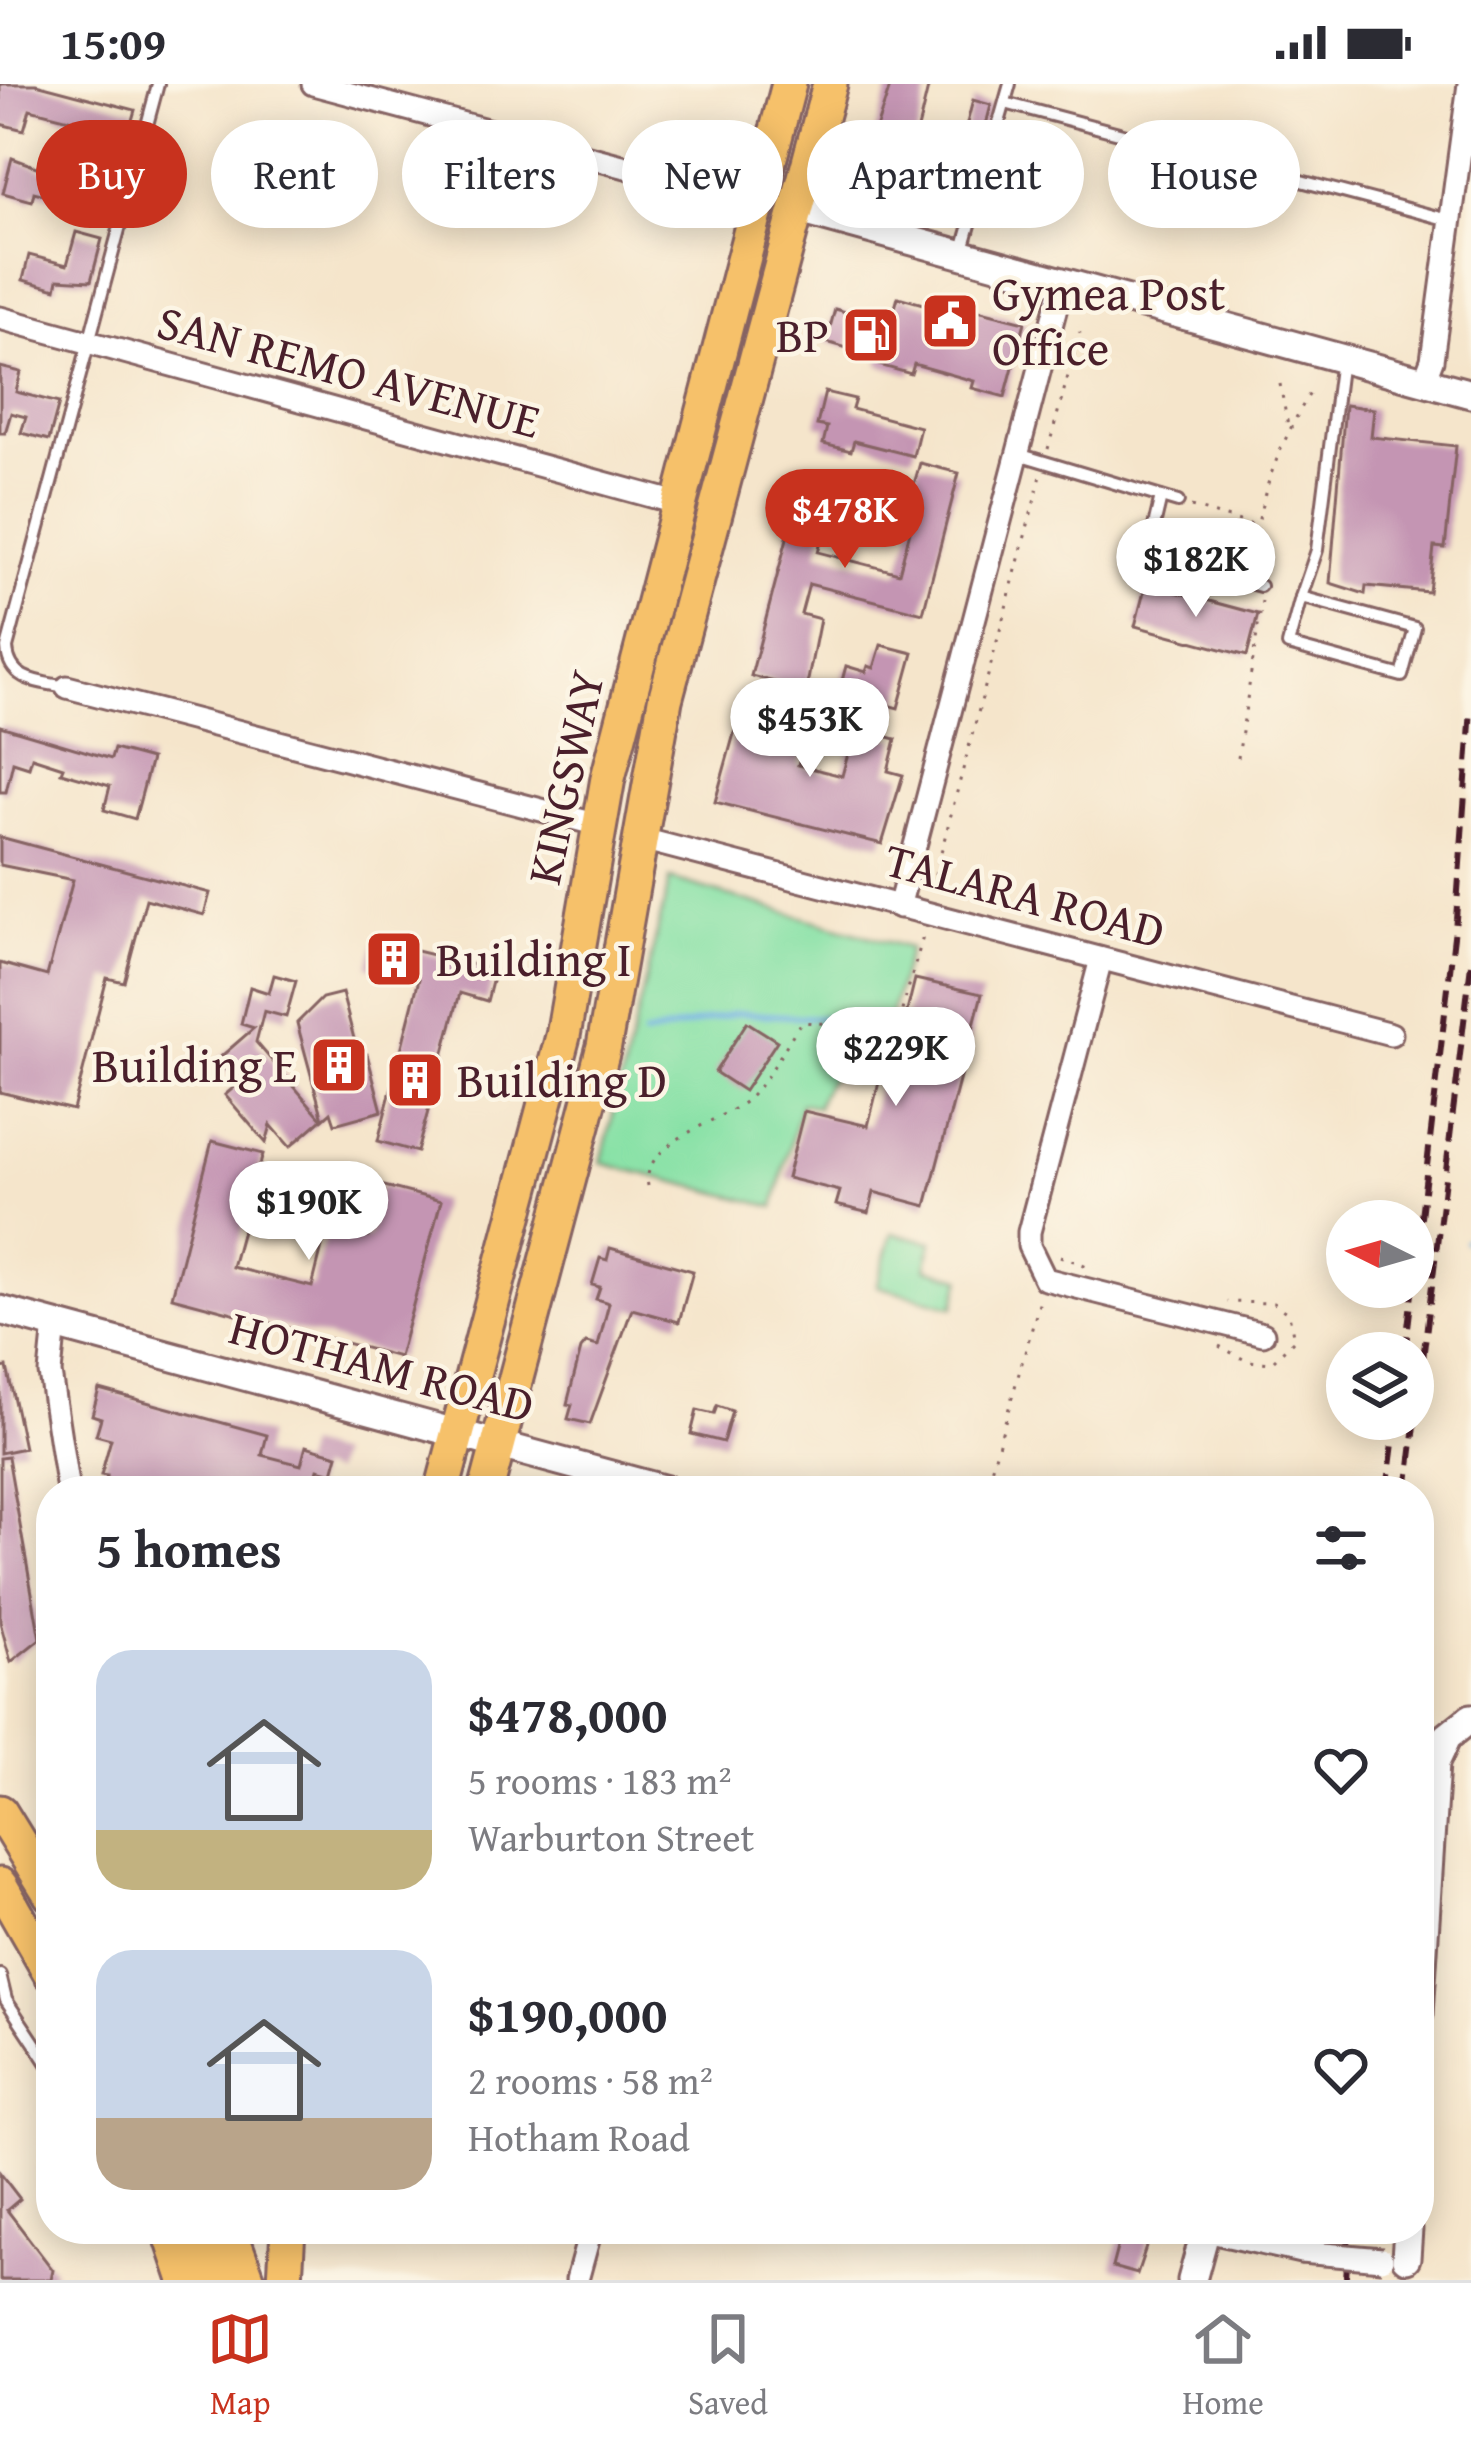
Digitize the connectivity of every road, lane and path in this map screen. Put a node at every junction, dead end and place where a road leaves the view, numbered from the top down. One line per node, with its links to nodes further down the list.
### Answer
1 (158, 84): 18 (lane)
2 (313, 84): 9 (street)
3 (789, 84): 8 (main road, KINGSWAY)
4 (830, 84): 11 (main road, KINGSWAY)
5 (1010, 84): 7 (lane)
6 (1469, 84): 12 (street)
7 (1005, 103): 12 (lane); 14 (lane)
8 (780, 120)
9 (622, 166)
10 (783, 207): 11 (main road)
11 (796, 209): 14 (street); 36 (main road, KINGSWAY)
12 (1449, 220): 20 (street)
13 (751, 228): 29 (main road, KINGSWAY)
14 (961, 256): 15 (street)
15 (1062, 284): 19 (street); 25 (street)
16 (0, 318): 18 (street, SAN REMO AVENUE)
17 (1080, 332): 26 (path)
18 (86, 343): 29 (street, SAN REMO AVENUE); 33 (lane)
19 (1341, 359): 20 (street); 32 (lane)
20 (1424, 381): 23 (street)
21 (1280, 384): 24 (path)
22 (1313, 388): 24 (path)
23 (1471, 394)
24 (1288, 428): 30 (path)
25 (1018, 454): 26 (lane); 38 (street)
26 (1045, 462): 27 (lane); 37 (path)
27 (1161, 497): 28 (lane); 31 (lane)
28 (1178, 502): 30 (path)
29 (677, 503): 35 (main road, KINGSWAY)
30 (1258, 527): 31 (path)
31 (1260, 586): 34 (path)
32 (1301, 597): 32 (lane)
33 (68, 687): 35 (street)
34 (1238, 758)
35 (599, 825): 51 (main road, KINGSWAY)
36 (638, 838): 38 (street, TALARA ROAD); 52 (main road, KINGSWAY)
37 (932, 886)
38 (899, 907): 39 (street, TALARA ROAD)
39 (928, 914): 40 (street, TALARA ROAD); 42 (path)
40 (1101, 959): 41 (street, TALARA ROAD); 45 (street)
41 (1391, 1034)
42 (648, 1186)
43 (1048, 1251): 44 (path)
44 (1106, 1273)
45 (1045, 1279): 49 (street); 57 (path)
46 (1221, 1302): 50 (path)
47 (0, 1310): 48 (street, HOTHAM ROAD)
48 (55, 1324): 51 (street, HOTHAM ROAD); 53 (street)
49 (1263, 1334)
50 (1208, 1340)
51 (458, 1432): 52 (street, HOTHAM ROAD); 54 (main road, KINGSWAY)
52 (498, 1444): 55 (main road, KINGSWAY); 56 (street, HOTHAM ROAD)
53 (66, 1476)
54 (446, 1476)
55 (490, 1476)
56 (615, 1476)
57 (989, 1476)
58 (1464, 1722): 59 (street)
59 (1434, 1779)
60 (0, 1812): 61 (main road)
61 (36, 1870)
62 (0, 1886): 63 (main road)
63 (36, 1948)
64 (1, 1976): 65 (lane)
65 (36, 2045)
66 (174, 2244): 74 (main road)
67 (205, 2244): 75 (main road)
68 (235, 2244): 76 (main road)
69 (287, 2244): 77 (main road)
70 (587, 2244): 78 (street)
71 (1202, 2244): 79 (street)
72 (1266, 2244): 73 (street, bridge)
73 (1398, 2266)
74 (186, 2280)
75 (218, 2280)
76 (248, 2280)
77 (285, 2280)
78 (577, 2280)
79 (1192, 2280)

